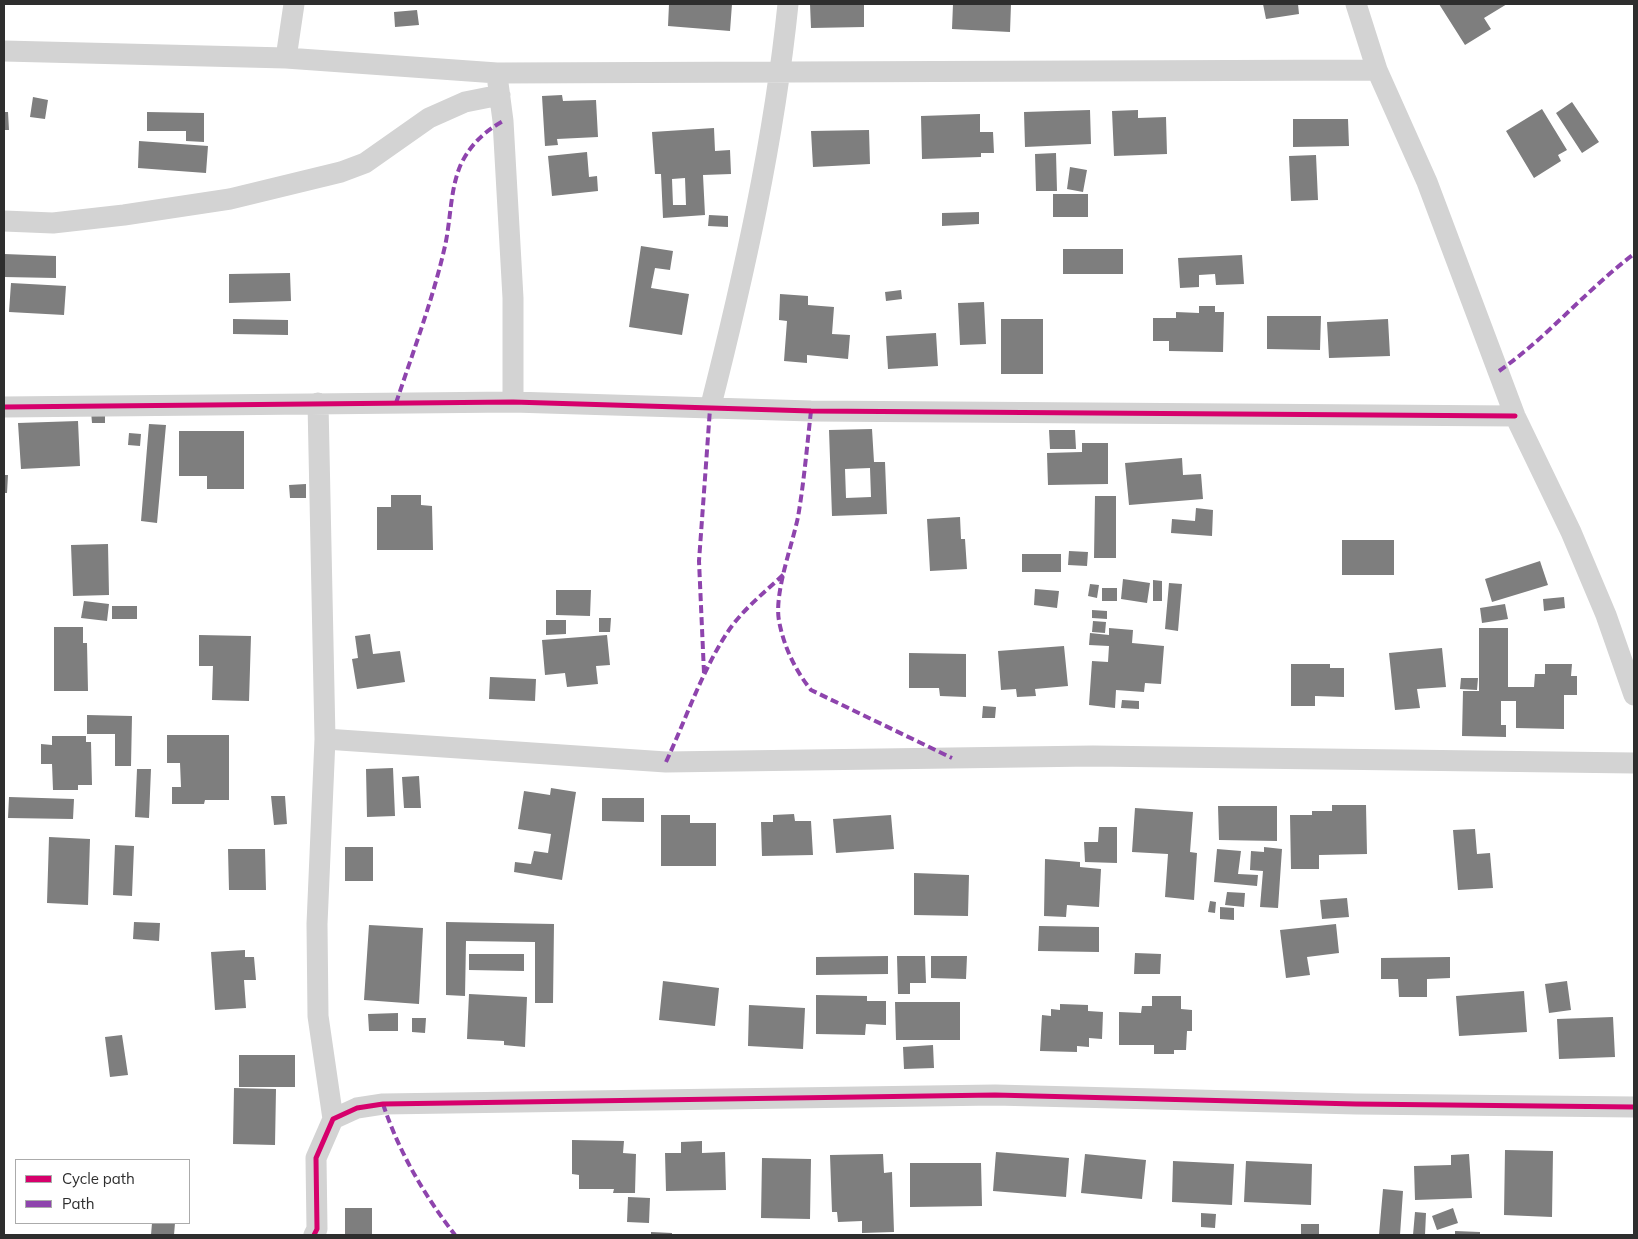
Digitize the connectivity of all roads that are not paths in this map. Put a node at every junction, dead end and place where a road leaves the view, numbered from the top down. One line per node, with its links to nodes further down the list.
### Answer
1 (294, 4): 5 (street)
2 (788, 4): 7 (street)
3 (1356, 4): 6 (street)
4 (4, 51): 5 (street)
5 (286, 58): 8 (street)
6 (1377, 70): 7 (street); 15 (street)
7 (781, 72): 8 (street); 14 (street)
8 (497, 73): 9 (street)
9 (500, 95): 10 (street); 11 (street)
10 (4, 221)
11 (512, 402): 12 (street); 14 (street)
12 (318, 403): 13 (street); 17 (street)
13 (4, 407)
14 (710, 409): 15 (street)
15 (1516, 416): 16 (street)
16 (1634, 695)
17 (326, 739): 18 (street); 20 (street)
18 (1634, 764)
19 (1634, 1107): 20 (street)
20 (333, 1119): 21 (street)
21 (314, 1235)

